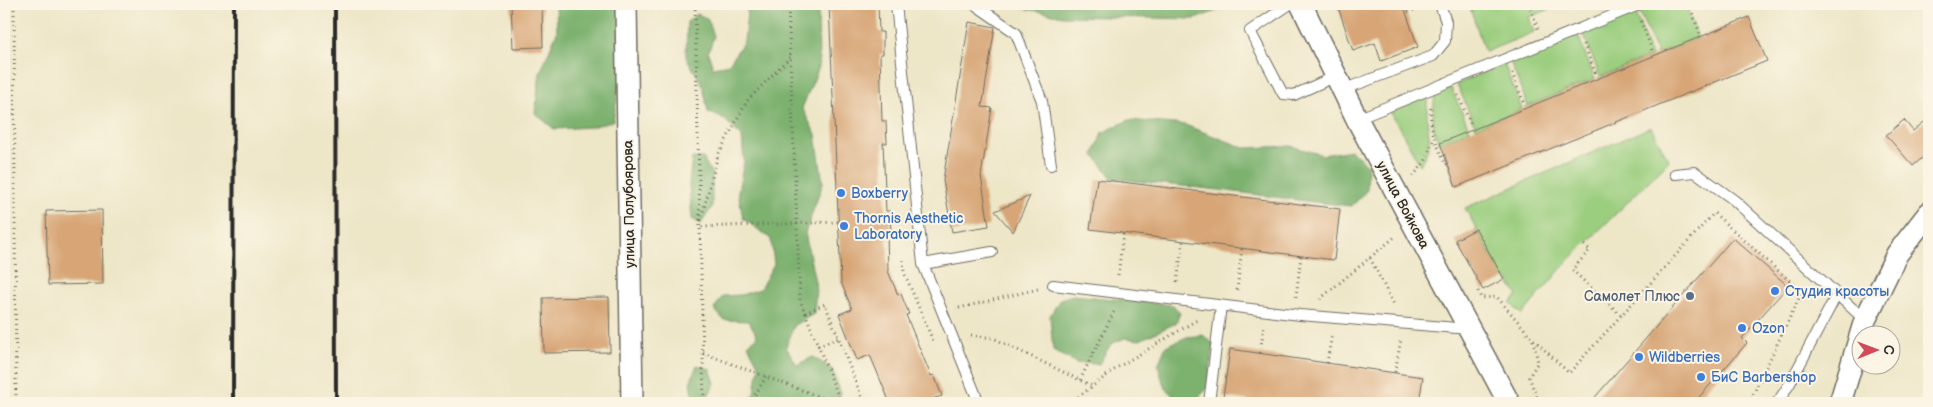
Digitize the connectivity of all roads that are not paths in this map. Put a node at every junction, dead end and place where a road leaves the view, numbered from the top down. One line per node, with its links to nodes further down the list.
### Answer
1 (626, 4): 20 (street, улица Полубоярова)
2 (896, 4): 14 (lane)
3 (974, 4): 10 (lane)
4 (1290, 4): 8 (lane)
5 (1301, 4): 8 (street, улица Войкова)
6 (1440, 4): 8 (lane)
7 (1638, 5): 9 (lane)
8 (1339, 83): 9 (street, улица Войкова)
9 (1357, 119): 19 (street, улица Войкова)
10 (1051, 165)
11 (1675, 174): 16 (lane)
12 (1929, 213): 18 (street)
13 (992, 252): 14 (lane)
14 (923, 264): 21 (lane)
15 (1053, 285): 17 (lane)
16 (1837, 294): 18 (lane); 24 (lane)
17 (1221, 306): 19 (lane); 22 (lane)
18 (1865, 320): 25 (street)
19 (1469, 329): 23 (street, улица Войкова)
20 (632, 403)
21 (979, 403)
22 (1209, 403)
23 (1509, 403)
24 (1776, 403)
25 (1840, 403)

